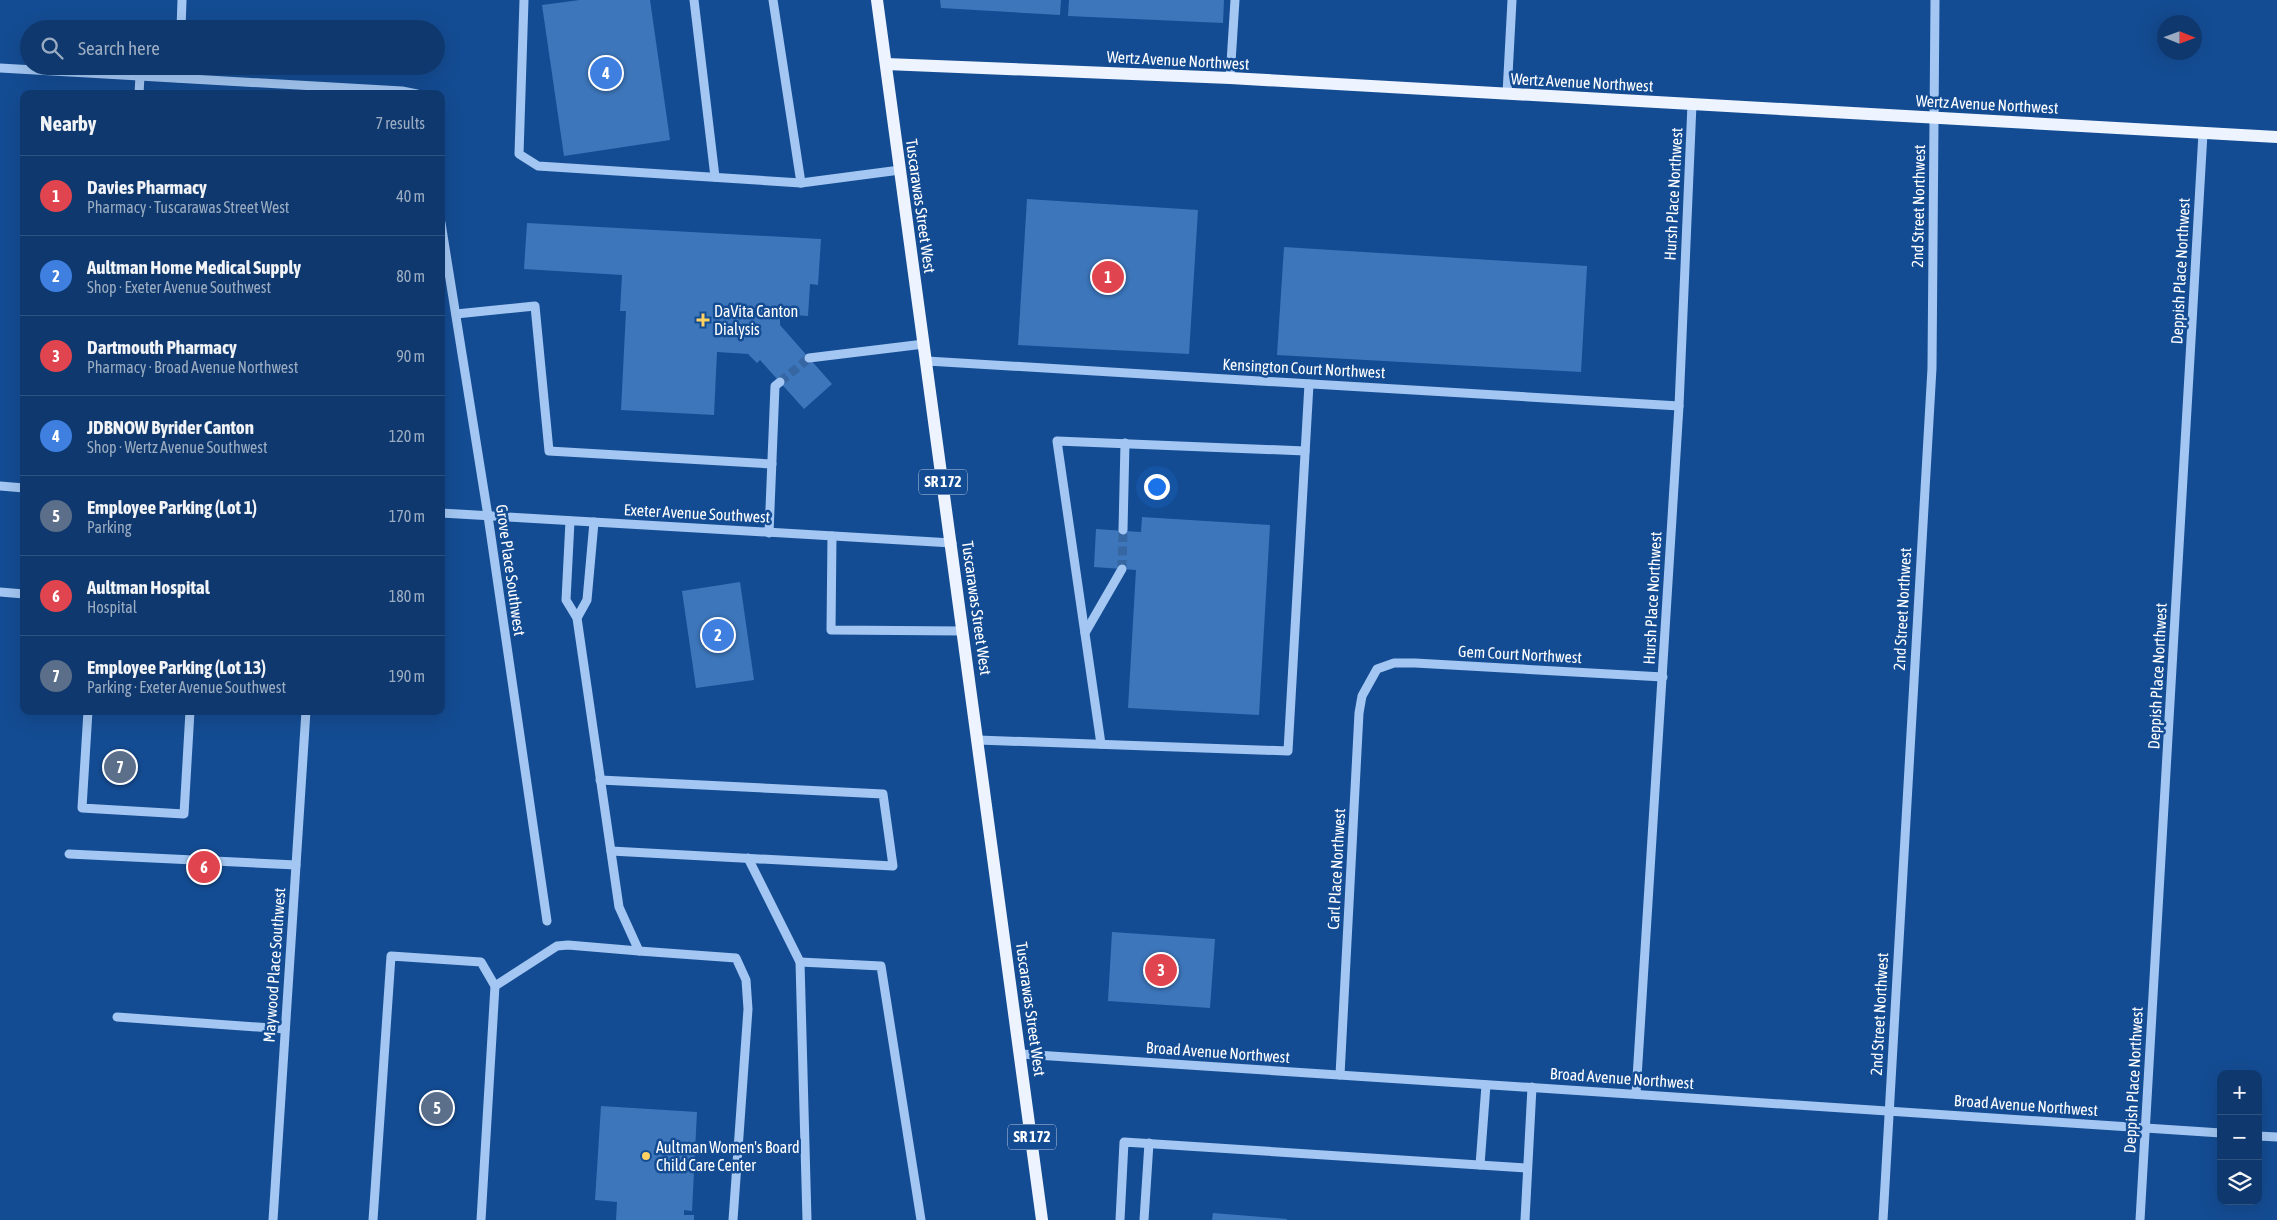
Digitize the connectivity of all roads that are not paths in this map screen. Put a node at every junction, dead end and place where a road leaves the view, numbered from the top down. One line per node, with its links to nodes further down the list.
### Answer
1 (182, 0): 9 (street)
2 (524, 0): 27 (street)
3 (694, 0): 27 (street)
4 (773, 0): 28 (street)
5 (877, 0): 10 (main road, Tuscarawas Street West / SR 172)
6 (1235, 0): 17 (street)
7 (1512, 0): 21 (street)
8 (1935, 0): 23 (street, 2nd Street Northwest)
9 (181, 20)
10 (886, 64): 17 (main road, Wertz Avenue Northwest); 26 (main road, Tuscarawas Street West / SR 172)
11 (0, 68): 12 (street)
12 (20, 69)
13 (122, 75): 15 (street)
14 (178, 75): 16 (street)
15 (140, 76): 16 (street); 19 (street)
16 (178, 78): 18 (street)
17 (1230, 78): 21 (main road, Wertz Avenue Northwest)
18 (291, 89): 20 (street)
19 (139, 90)
20 (316, 90)
21 (1507, 94): 22 (main road, Wertz Avenue Northwest)
22 (1692, 104): 23 (main road, Wertz Avenue Northwest); 36 (street, Hursh Place Northwest)
23 (1934, 117): 24 (main road, Wertz Avenue Northwest); 79 (street, 2nd Street Northwest)
24 (2203, 133): 25 (main road, Wertz Avenue Northwest); 80 (street, Deppish Place Northwest)
25 (2277, 137)
26 (900, 170): 28 (street); 31 (main road, Tuscarawas Street West / SR 172)
27 (715, 177): 28 (street)
28 (801, 182)
29 (445, 247): 30 (street, Grove Place Southwest)
30 (456, 314): 39 (street); 43 (street, Grove Place Southwest)
31 (924, 344): 32 (street); 33 (main road, Tuscarawas Street West / SR 172)
32 (809, 358)
33 (927, 361): 35 (street, Kensington Court Northwest); 49 (main road, Tuscarawas Street West / SR 172)
34 (780, 382): 39 (street)
35 (1309, 384): 36 (street, Kensington Court Northwest); 38 (street)
36 (1679, 406): 57 (street, Hursh Place Northwest)
37 (1125, 443): 38 (street); 46 (street); 55 (street)
38 (1305, 451): 62 (street)
39 (772, 464): 47 (street)
40 (0, 486): 41 (street)
41 (20, 488)
42 (445, 513): 43 (street, Exeter Avenue Southwest)
43 (488, 516): 44 (street, Exeter Avenue Southwest); 68 (street, Grove Place Southwest)
44 (570, 521): 45 (street, Exeter Avenue Southwest); 53 (street)
45 (594, 522): 47 (street, Exeter Avenue Southwest); 53 (street)
46 (1123, 530)
47 (768, 533): 48 (street, Exeter Avenue Southwest)
48 (832, 536): 49 (street, Exeter Avenue Southwest); 54 (street)
49 (952, 544): 54 (main road, Tuscarawas Street West / SR 172)
50 (1122, 569): 55 (street)
51 (0, 592): 52 (street)
52 (20, 594)
53 (577, 618): 63 (street)
54 (963, 631): 61 (main road, Tuscarawas Street West / SR 172)
55 (1085, 633): 62 (street)
56 (1376, 669): 57 (street, Gem Court Northwest); 75 (street, Carl Place Northwest)
57 (1663, 677): 78 (street, Hursh Place Northwest)
58 (88, 715): 59 (street)
59 (190, 715)
60 (306, 715): 67 (street, Maywood Place Southwest)
61 (978, 740): 62 (street); 74 (main road, Tuscarawas Street West / SR 172)
62 (1101, 744)
63 (600, 780): 64 (street); 66 (street)
64 (611, 851): 66 (street); 69 (street)
65 (69, 854): 67 (street)
66 (748, 858): 70 (street)
67 (296, 865): 73 (street, Maywood Place Southwest)
68 (547, 921)
69 (639, 950): 71 (street); 90 (street)
70 (800, 962): 91 (street); 92 (street)
71 (495, 986): 88 (street); 89 (street)
72 (117, 1018): 73 (street)
73 (284, 1030): 87 (street, Maywood Place Southwest)
74 (1021, 1054): 75 (street, Broad Avenue Northwest); 93 (main road, Tuscarawas Street West / SR 172)
75 (1340, 1076): 76 (street, Broad Avenue Northwest)
76 (1486, 1085): 77 (street, Broad Avenue Northwest); 85 (street)
77 (1532, 1087): 78 (street, Broad Avenue Northwest); 86 (street)
78 (1636, 1094): 79 (street, Broad Avenue Northwest)
79 (1888, 1111): 80 (street, Broad Avenue Northwest); 97 (street, 2nd Street Northwest)
80 (2145, 1128): 81 (street, Broad Avenue Northwest); 98 (street, Deppish Place Northwest)
81 (2217, 1133)
82 (2262, 1136): 83 (street)
83 (2277, 1137)
84 (1149, 1143): 85 (street); 94 (street); 95 (street)
85 (1480, 1165): 86 (street)
86 (1527, 1168): 96 (street)
87 (274, 1220)
88 (373, 1220)
89 (481, 1220)
90 (733, 1220)
91 (807, 1220)
92 (922, 1220)
93 (1042, 1220)
94 (1120, 1220)
95 (1144, 1220)
96 (1525, 1220)
97 (1883, 1220)
98 (2140, 1220)

